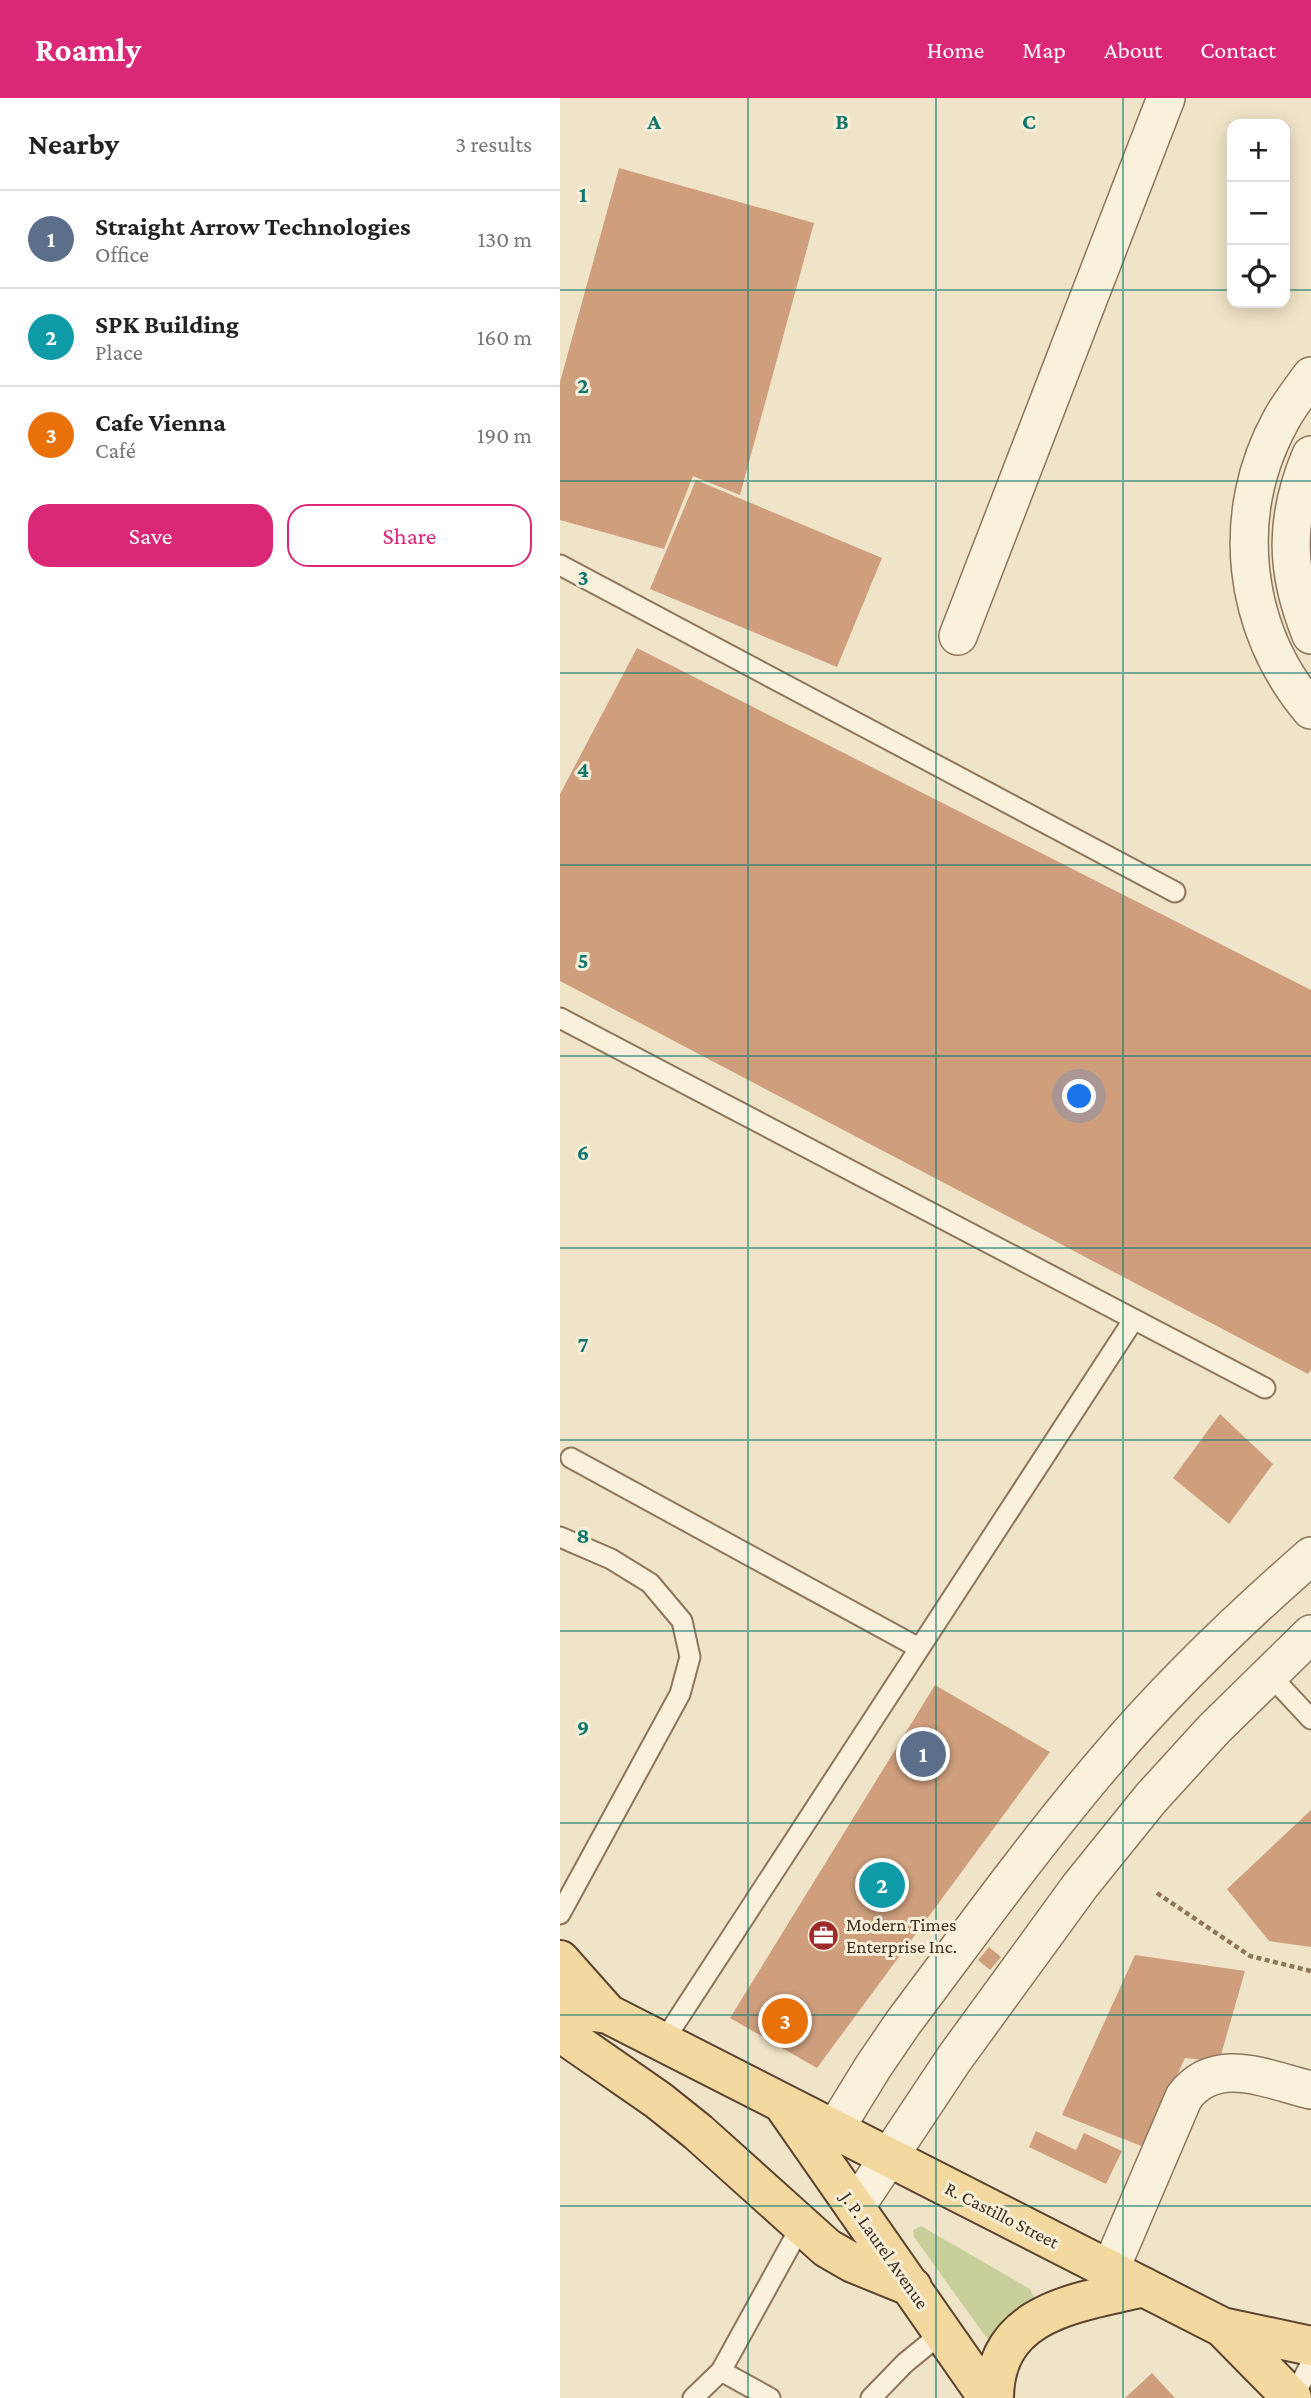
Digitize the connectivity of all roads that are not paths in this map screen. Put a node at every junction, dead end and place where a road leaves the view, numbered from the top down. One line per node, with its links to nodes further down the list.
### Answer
1 (1166, 98): 6 (street)
2 (1311, 376): 7 (street)
3 (1311, 455): 5 (street)
4 (560, 565): 8 (lane)
5 (1311, 635)
6 (958, 636)
7 (1311, 709)
8 (1175, 892)
9 (560, 1018): 10 (lane)
10 (1133, 1319): 11 (lane); 16 (lane)
11 (1265, 1388)
12 (571, 1458): 16 (lane)
13 (560, 1537): 21 (lane)
14 (1311, 1556): 19 (street)
15 (1311, 1634): 17 (street)
16 (919, 1648): 26 (lane)
17 (1269, 1674): 18 (lane); 20 (street)
18 (1311, 1719)
19 (1035, 1850): 20 (street); 28 (street)
20 (1080, 1886): 29 (street)
21 (560, 1914)
22 (560, 1960): 24 (main road)
23 (560, 2007): 24 (main road)
24 (608, 2014): 26 (main road, R. Castillo Street)
25 (560, 2032): 31 (main road)
26 (663, 2042): 28 (main road, R. Castillo Street)
27 (1311, 2090): 32 (street)
28 (827, 2142): 29 (main road, R. Castillo Street); 30 (main road, J. P. Laurel Avenue)
29 (888, 2156): 30 (street); 32 (main road, R. Castillo Street)
30 (855, 2208): 33 (main road, J. P. Laurel Avenue)
31 (801, 2227): 33 (main road); 39 (lane)
32 (1110, 2270): 34 (main road, R. Castillo Street)
33 (912, 2287): 36 (main road, J. P. Laurel Avenue)
34 (1143, 2287): 35 (main road, R. Castillo Street); 44 (main road)
35 (1222, 2327): 37 (main road, R. Castillo Street); 45 (main road, R. Castillo Street)
36 (943, 2332): 42 (lane); 43 (main road, J. P. Laurel Avenue)
37 (1311, 2346)
38 (1311, 2363): 45 (lane)
39 (721, 2371): 40 (lane); 41 (lane)
40 (692, 2398)
41 (769, 2398)
42 (871, 2398)
43 (988, 2398)
44 (994, 2398)
45 (1292, 2398)

